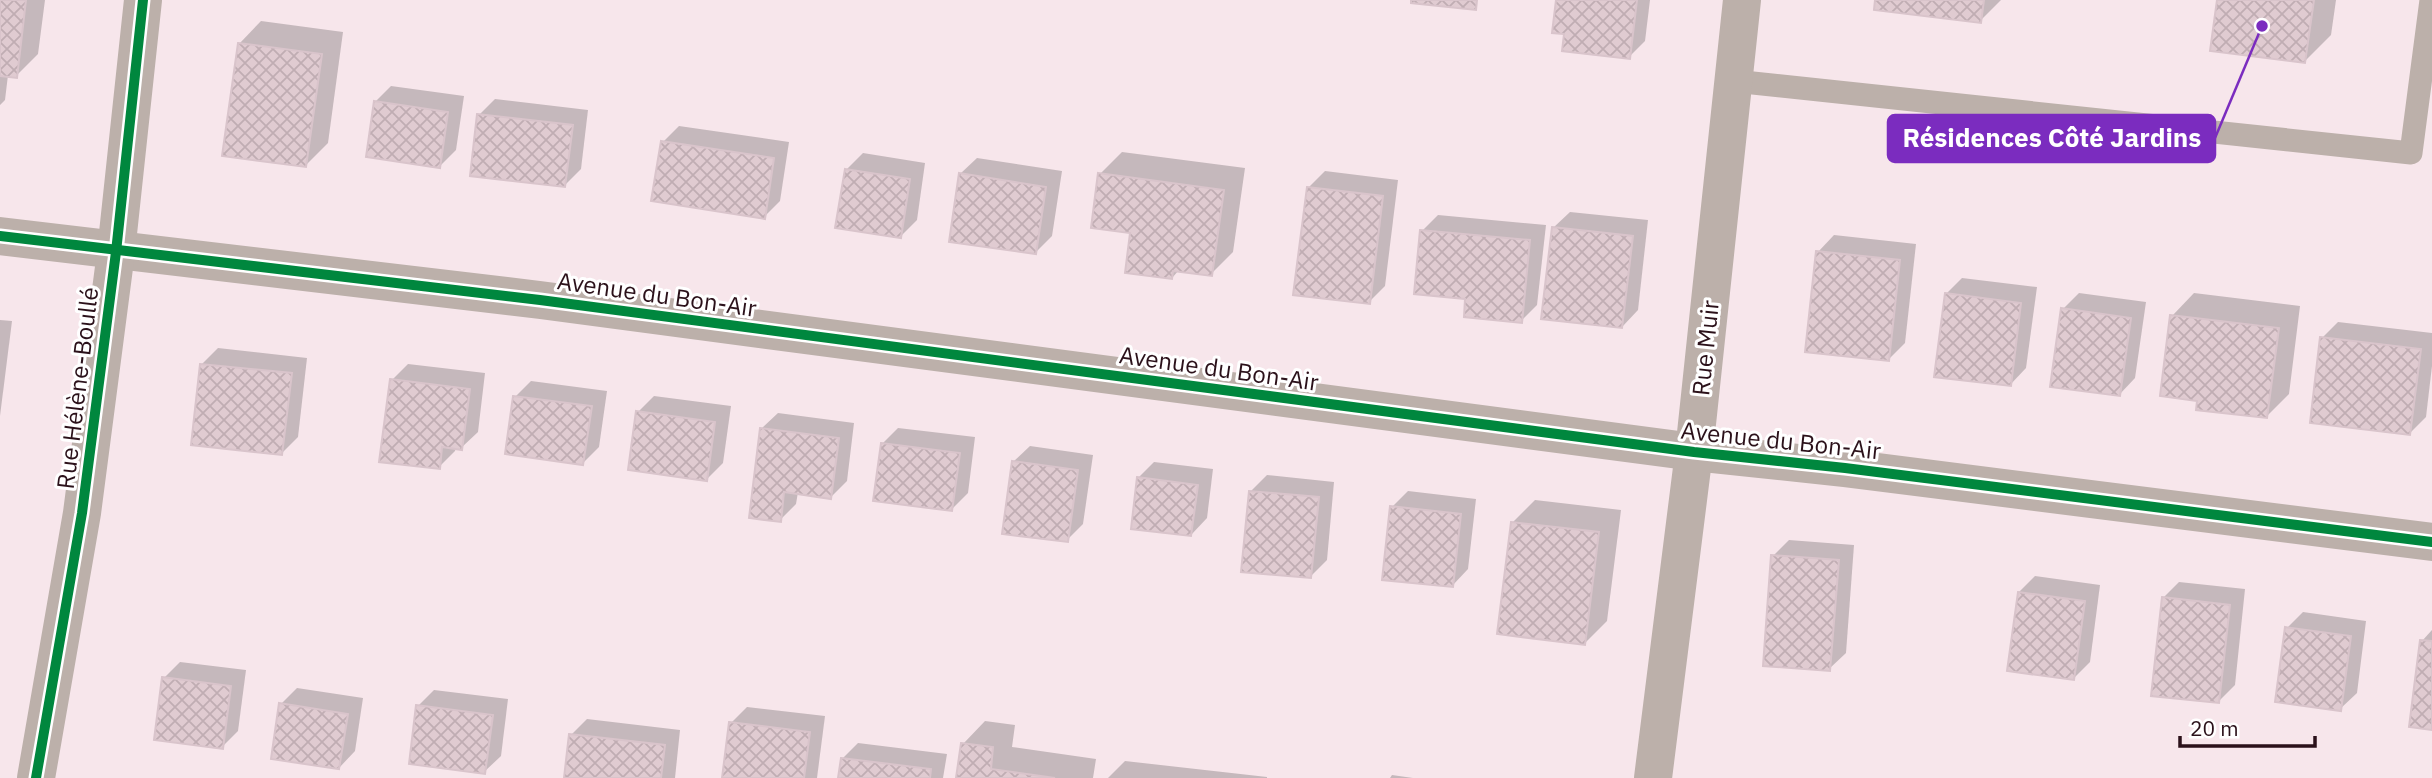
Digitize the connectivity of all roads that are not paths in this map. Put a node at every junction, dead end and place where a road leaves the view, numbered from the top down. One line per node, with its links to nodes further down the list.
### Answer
1 (143, 0): 6 (street, Rue Hélène-Boullé)
2 (1742, 0): 4 (street, Rue Muir)
3 (2431, 0): 4 (lane)
4 (1734, 81): 7 (street, Rue Muir)
5 (0, 236): 6 (street, Avenue du Bon-Air)
6 (116, 252): 7 (street, Avenue du Bon-Air); 9 (street, Rue Hélène-Boullé)
7 (1694, 452): 8 (street, Avenue du Bon-Air); 10 (street, Rue Muir)
8 (2432, 541)
9 (36, 778)
10 (1653, 778)

